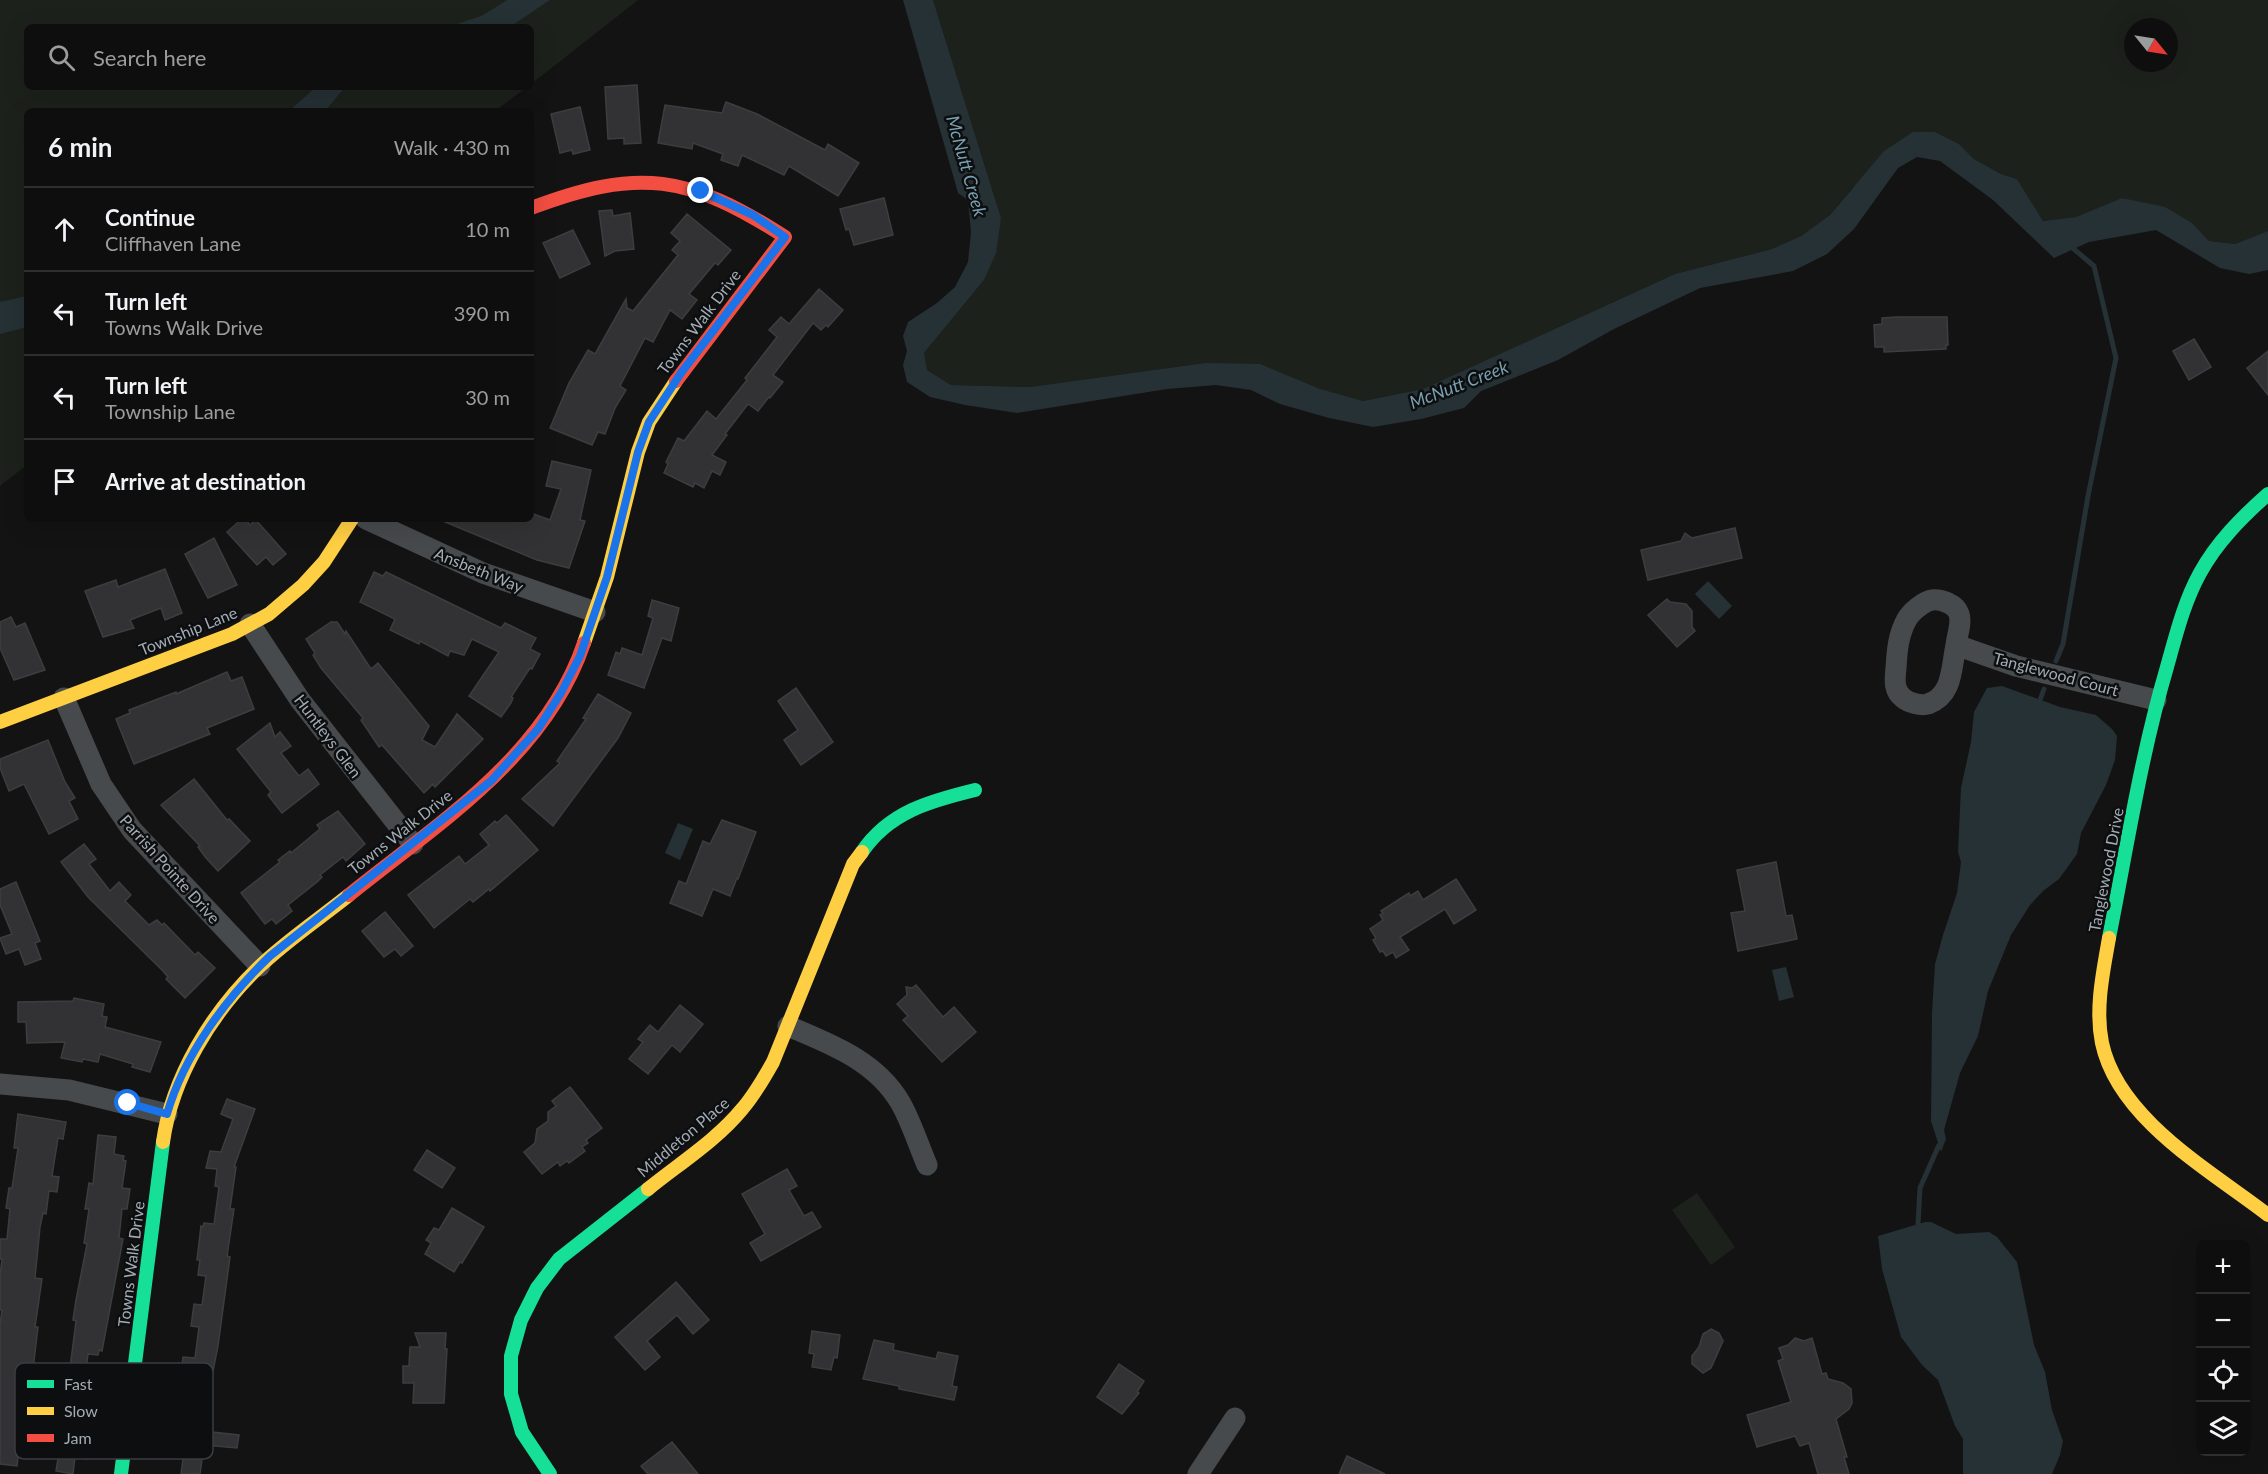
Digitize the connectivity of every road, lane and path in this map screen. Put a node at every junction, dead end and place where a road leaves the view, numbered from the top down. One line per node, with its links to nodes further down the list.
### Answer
1 (534, 207): 5 (street, Towns Walk Drive)
2 (2268, 494): 9 (street, Tanglewood Drive)
3 (350, 522): 6 (street, Township Lane)
4 (372, 522): 5 (street, Ansbeth Way)
5 (596, 612): 12 (street, Towns Walk Drive)
6 (250, 624): 8 (street, Township Lane); 12 (street, Huntleys Glen)
7 (1956, 645): 7 (street); 9 (street, Tanglewood Court)
8 (64, 698): 10 (street, Township Lane); 13 (street, Parrish Pointe Drive)
9 (2156, 700): 18 (street, Tanglewood Drive)
10 (0, 722)
11 (975, 790): 14 (street, Middleton Place)
12 (412, 844): 13 (street, Towns Walk Drive)
13 (260, 966): 16 (street, Towns Walk Drive)
14 (788, 1026): 17 (street); 23 (street, Middleton Place)
15 (0, 1084): 16 (street)
16 (167, 1114): 19 (street, Towns Walk Drive)
17 (927, 1165)
18 (2268, 1215)
19 (135, 1363)
20 (1235, 1418): 24 (street)
21 (123, 1459): 22 (street, Towns Walk Drive)
22 (121, 1474)
23 (550, 1474)
24 (1198, 1474)

